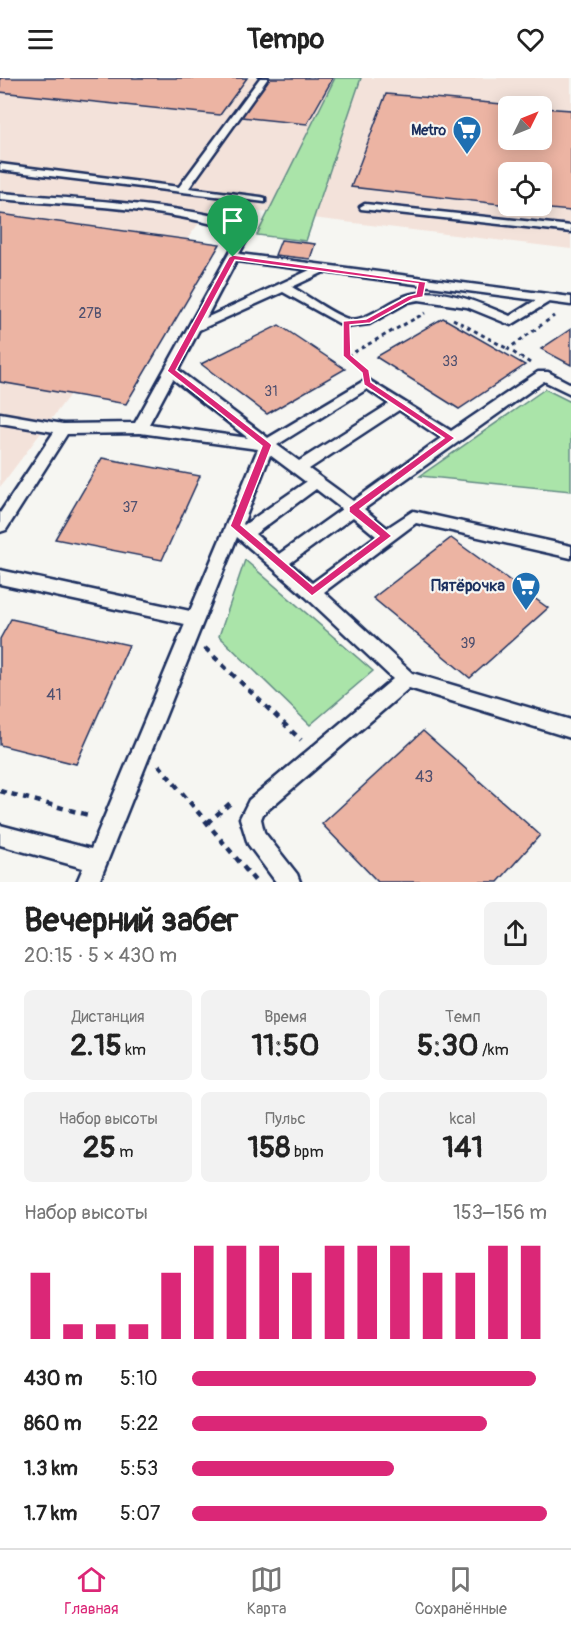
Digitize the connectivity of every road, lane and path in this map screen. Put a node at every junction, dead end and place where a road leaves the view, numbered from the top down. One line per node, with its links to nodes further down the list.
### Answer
1 (264, 78): 3 (lane)
2 (0, 167): 3 (lane)
3 (182, 190): 5 (lane)
4 (0, 196): 8 (lane)
5 (261, 200)
6 (365, 207): 7 (lane)
7 (571, 229)
8 (233, 257): 9 (lane); 19 (lane)
9 (322, 269): 10 (lane); 11 (lane)
10 (423, 282): 12 (lane); 13 (lane)
11 (283, 287): 18 (lane); 19 (lane)
12 (420, 296): 13 (lane); 18 (lane)
13 (547, 298): 14 (lane)
14 (571, 301)
15 (429, 310): 21 (path)
16 (562, 311): 20 (path)
17 (449, 316): 20 (path)
18 (346, 323): 21 (path)
19 (195, 328): 22 (lane)
20 (508, 350): 23 (path)
21 (347, 356): 24 (path)
22 (171, 371): 28 (lane); 31 (lane)
23 (543, 375): 25 (lane); 30 (lane)
24 (367, 383): 26 (lane); 31 (lane)
25 (571, 390)
26 (399, 404): 30 (lane); 32 (lane)
27 (0, 418): 29 (lane)
28 (140, 428): 29 (lane); 31 (lane)
29 (63, 429): 35 (lane)
30 (451, 438): 34 (lane)
31 (267, 445): 32 (lane); 36 (lane)
32 (298, 469): 33 (lane)
33 (316, 482): 34 (lane); 36 (lane)
34 (353, 509): 37 (lane); 39 (lane)
35 (0, 526)
36 (239, 530): 39 (lane); 42 (lane)
37 (387, 536): 38 (lane); 41 (lane)
38 (571, 552)
39 (278, 563): 41 (lane)
40 (0, 577): 42 (lane)
41 (312, 592): 44 (lane)
42 (197, 620): 52 (lane)
43 (203, 645): 47 (path)
44 (406, 679): 45 (lane); 58 (lane)
45 (571, 729)
46 (311, 734): 47 (path)
47 (303, 741): 48 (path)
48 (294, 749)
49 (158, 765): 53 (path)
50 (0, 792): 52 (path)
51 (242, 794): 53 (path)
52 (113, 822): 55 (lane)
53 (207, 823): 57 (path)
54 (0, 835): 55 (lane)
55 (97, 861): 56 (lane)
56 (88, 882)
57 (256, 882)
58 (289, 882)

